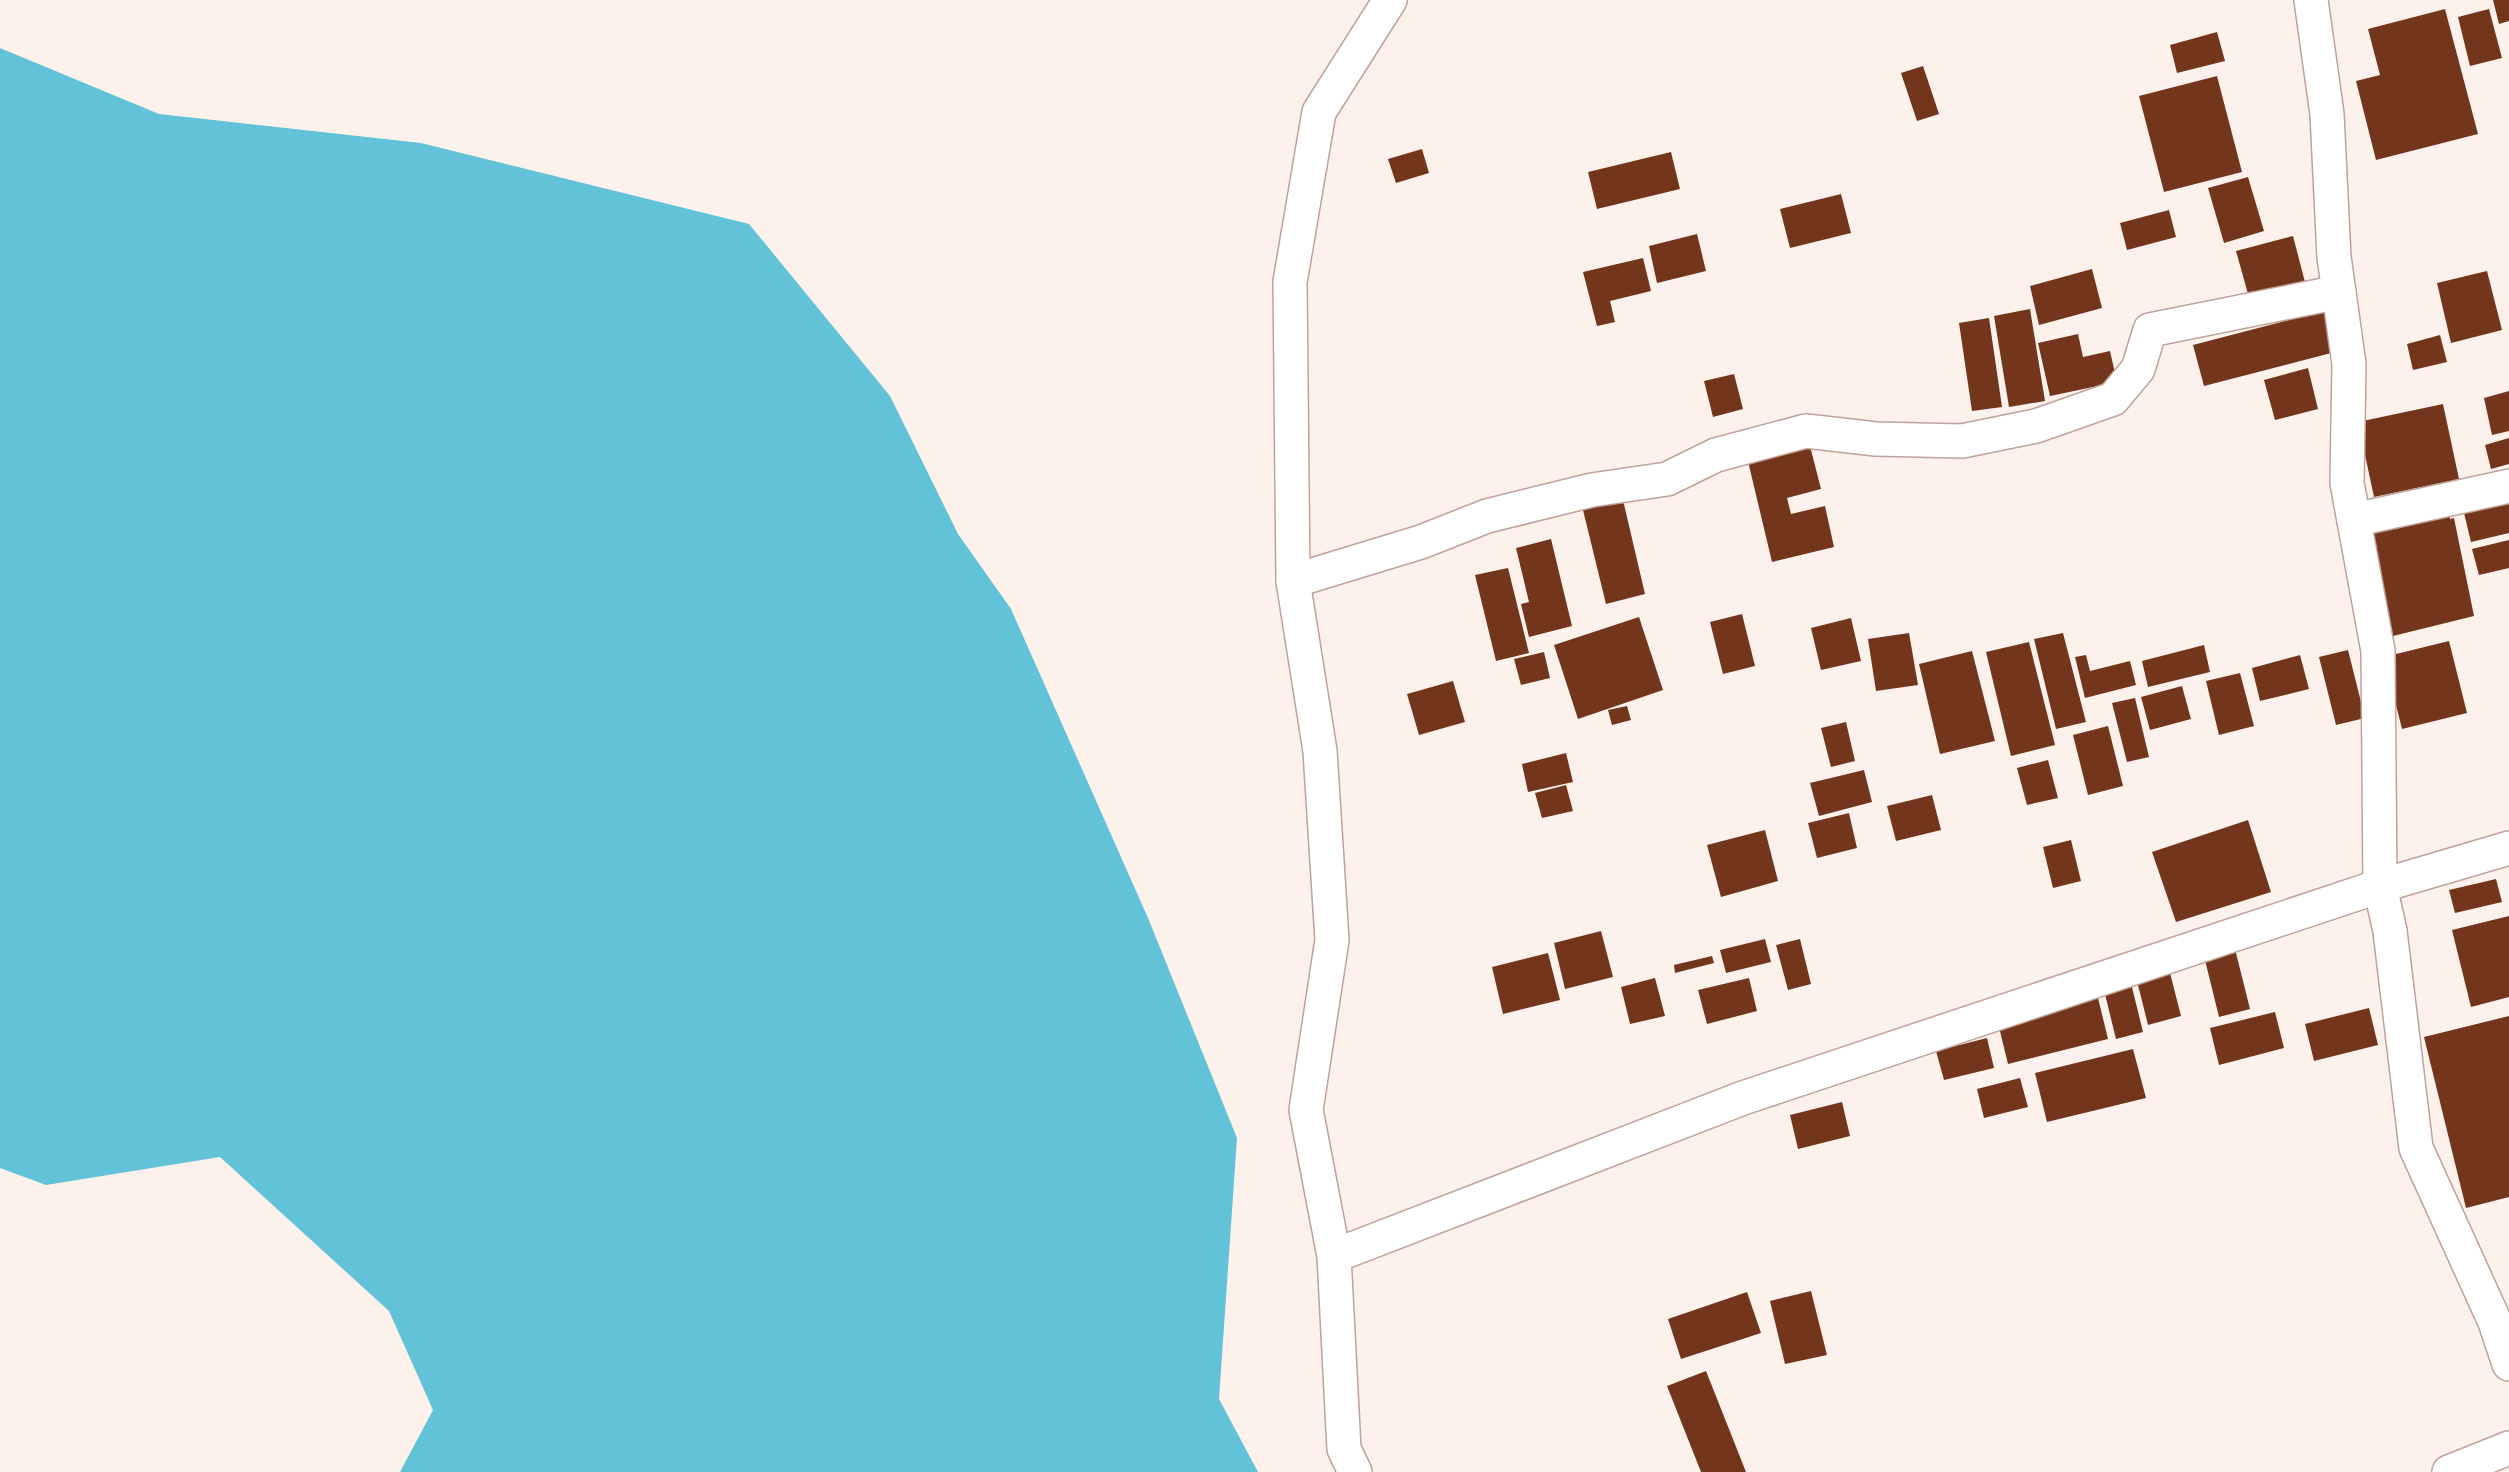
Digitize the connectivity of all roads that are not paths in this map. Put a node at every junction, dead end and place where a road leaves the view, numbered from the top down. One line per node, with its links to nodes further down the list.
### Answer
1 (1390, 0): 6 (street)
2 (2311, 0): 3 (street)
3 (2339, 292): 5 (street); 6 (street)
4 (2509, 486): 5 (street)
5 (2354, 520): 8 (street)
6 (1293, 581): 9 (street)
7 (2509, 848): 8 (street)
8 (2380, 886): 9 (street); 10 (street)
9 (1334, 1256): 12 (street)
10 (2509, 1364)
11 (2509, 1448): 13 (street)
12 (1355, 1472)
13 (2449, 1472)

